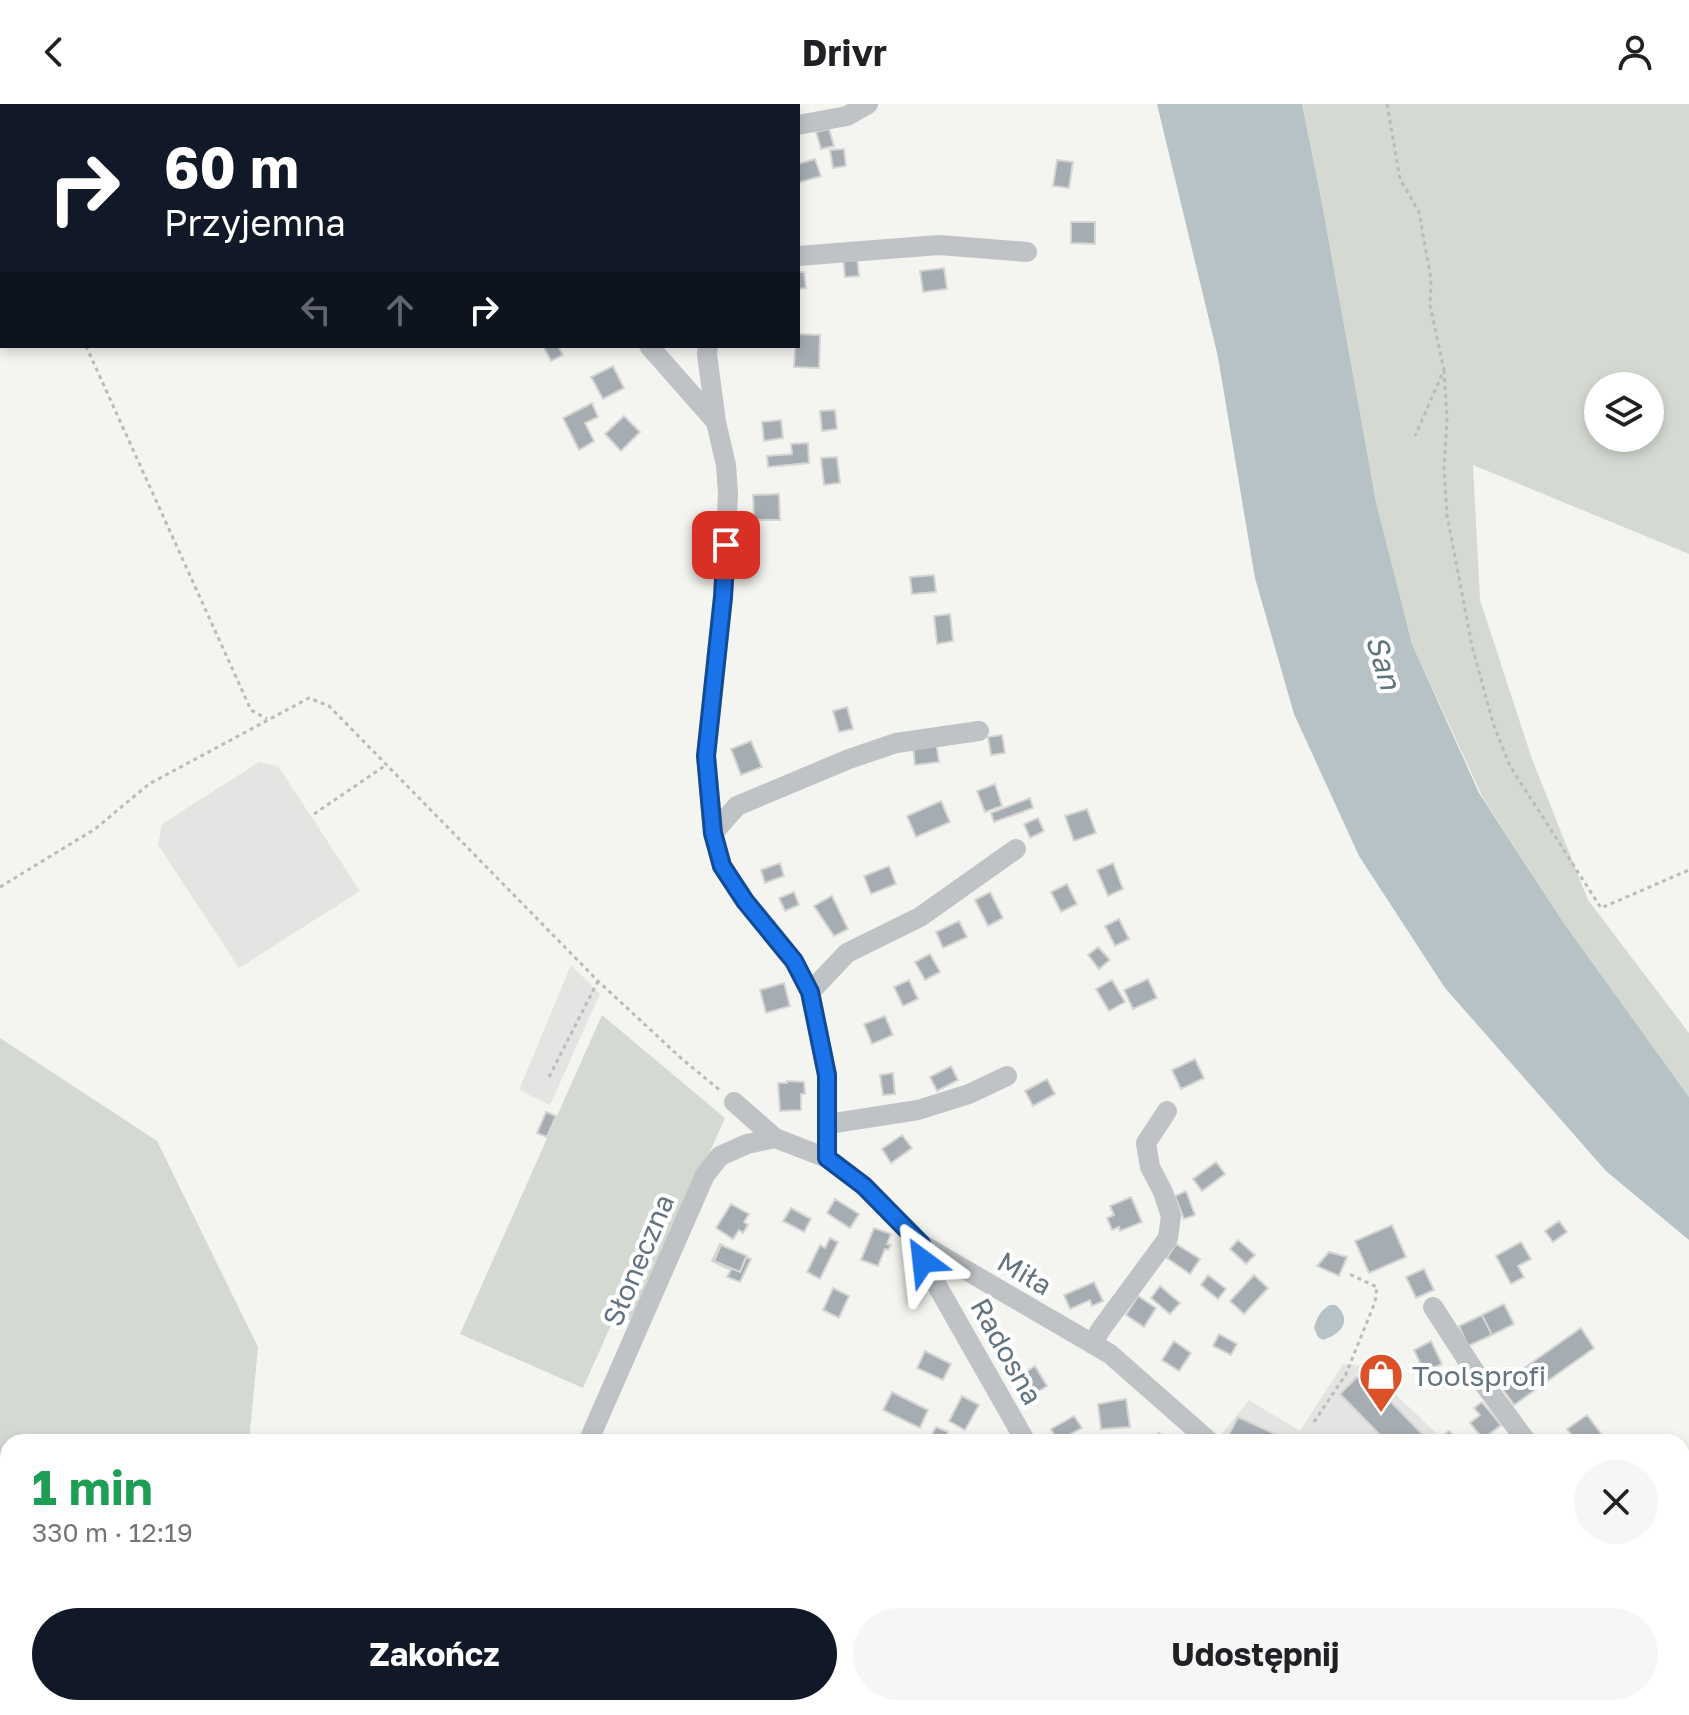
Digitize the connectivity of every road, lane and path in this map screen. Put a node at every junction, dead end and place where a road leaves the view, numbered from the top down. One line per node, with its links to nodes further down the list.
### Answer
1 (868, 104): 3 (street)
2 (1387, 104): 9 (path)
3 (800, 125)
4 (1027, 252): 5 (street)
5 (800, 256)
6 (87, 348): 12 (path)
7 (651, 348): 10 (street)
8 (708, 348): 10 (street)
9 (1444, 370): 11 (path); 18 (path)
10 (716, 422): 16 (street)
11 (1415, 436)
12 (267, 719): 14 (path); 19 (path)
13 (979, 731): 16 (street)
14 (386, 765): 15 (path); 22 (path)
15 (314, 814)
16 (713, 833): 21 (street)
17 (1016, 849): 20 (street)
18 (1689, 870)
19 (0, 887)
20 (837, 964): 21 (street); 23 (street)
21 (799, 970): 23 (street)
22 (598, 981): 25 (path); 26 (path)
23 (810, 992): 28 (street)
24 (1007, 1076): 28 (street)
25 (549, 1077)
26 (734, 1102): 29 (street, Miła)
27 (1167, 1111): 34 (street)
28 (828, 1124): 30 (street)
29 (775, 1138): 30 (street, Miła); 36 (street, Słoneczna)
30 (827, 1158): 31 (street, Miła)
31 (921, 1244): 34 (street, Miła); 37 (street, Radosna)
32 (1347, 1273): 35 (path)
33 (1433, 1307): 39 (street)
34 (1092, 1344): 38 (street, Miła)
35 (1314, 1422)
36 (592, 1434)
37 (1021, 1434)
38 (1201, 1434)
39 (1521, 1434)

